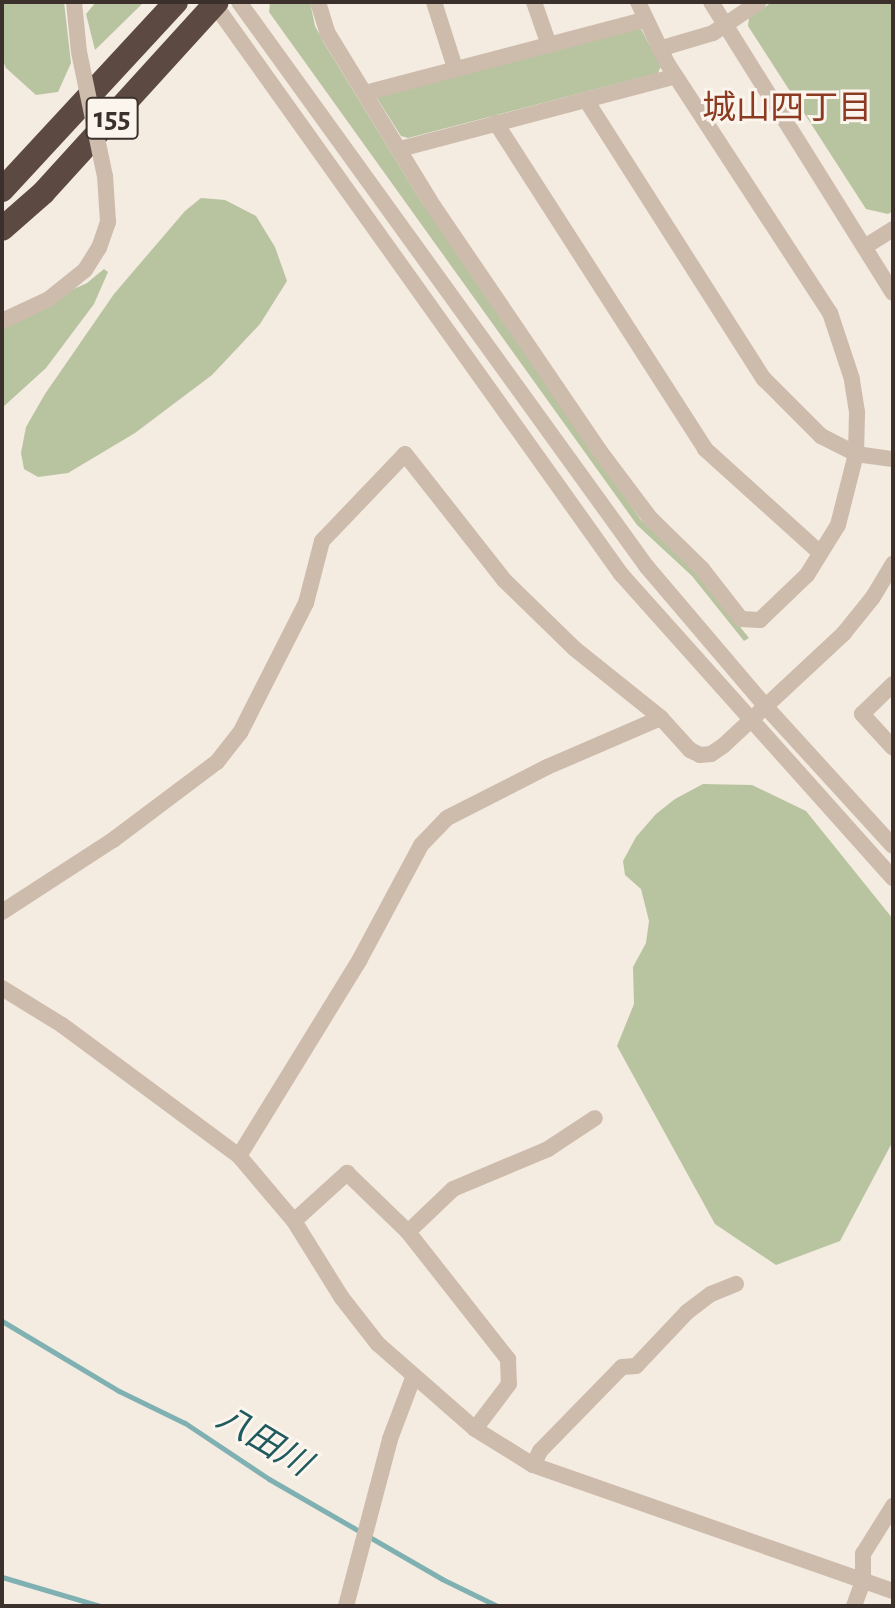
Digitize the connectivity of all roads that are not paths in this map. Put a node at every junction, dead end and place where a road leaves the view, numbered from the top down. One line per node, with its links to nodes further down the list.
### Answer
1 (74, 2): 25 (street, bridge)
2 (176, 2): 20 (highway, 155)
3 (318, 2): 16 (street)
4 (434, 2): 14 (street)
5 (534, 2): 12 (street)
6 (638, 2): 10 (street)
7 (711, 2): 11 (street)
8 (759, 2): 11 (street)
9 (221, 3): 21 (highway, 155); 31 (street); 33 (street)
10 (644, 20): 12 (street); 13 (street)
11 (723, 26): 13 (street); 23 (street)
12 (549, 45): 14 (street)
13 (659, 49): 15 (street)
14 (455, 68): 16 (street)
15 (676, 76): 17 (street); 26 (street)
16 (365, 93): 19 (street)
17 (586, 100): 18 (street); 26 (street)
18 (496, 123): 19 (street); 28 (street)
19 (400, 149): 28 (street)
20 (2, 190)
21 (2, 229)
22 (893, 229): 23 (street)
23 (866, 246): 24 (street)
24 (893, 293)
25 (2, 321)
26 (856, 454): 27 (street); 28 (street)
27 (893, 459)
28 (820, 553)
29 (893, 566): 31 (street)
30 (893, 684): 34 (street)
31 (766, 707): 33 (street); 35 (street)
32 (661, 718): 33 (street); 37 (street); 40 (street)
33 (750, 722): 36 (street)
34 (893, 748)
35 (893, 846)
36 (893, 878)
37 (2, 912)
38 (2, 988): 40 (street)
39 (595, 1118): 42 (street)
40 (239, 1156): 41 (street)
41 (294, 1221): 42 (street); 44 (street)
42 (408, 1232): 45 (street)
43 (736, 1284): 46 (street)
44 (413, 1378): 45 (street); 50 (street)
45 (475, 1429): 46 (street)
46 (533, 1465): 48 (street)
47 (893, 1506): 48 (street)
48 (863, 1581): 49 (street); 51 (street)
49 (893, 1591)
50 (346, 1606)
51 (854, 1606)

